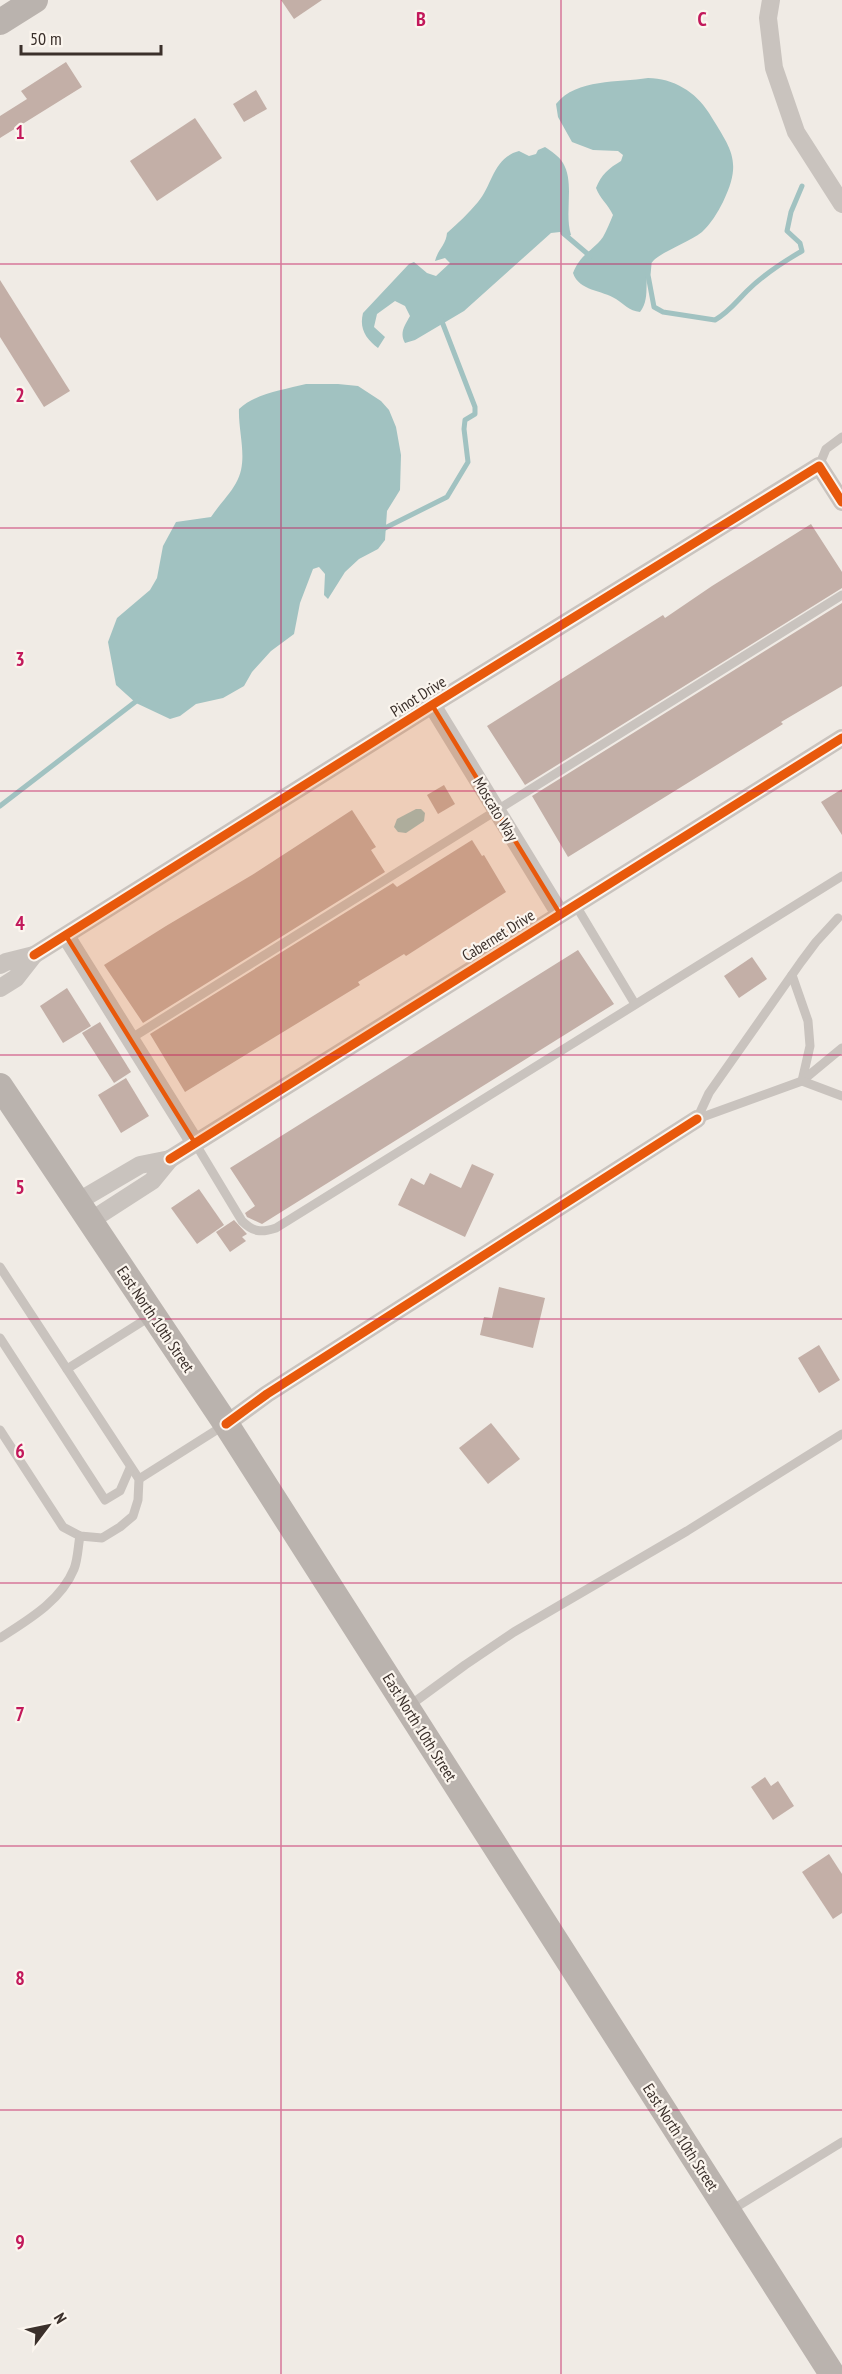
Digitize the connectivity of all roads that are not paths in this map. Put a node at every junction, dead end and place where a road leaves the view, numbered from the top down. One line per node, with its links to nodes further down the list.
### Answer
1 (36, 0): 3 (main road)
2 (771, 0): 4 (street)
3 (0, 22)
4 (842, 204)
5 (842, 437): 6 (lane)
6 (819, 466): 7 (street); 9 (street, Pinot Drive)
7 (842, 502)
8 (842, 595): 11 (lane)
9 (432, 705): 11 (street, Moscato Way); 15 (street, Pinot Drive)
10 (842, 738): 13 (street, Cabernet Drive)
11 (496, 810): 13 (street, Moscato Way); 21 (lane)
12 (842, 876): 20 (lane)
13 (567, 909): 20 (lane); 27 (street, Cabernet Drive)
14 (838, 918): 18 (lane)
15 (66, 936): 16 (street, Pinot Drive); 21 (street)
16 (34, 955): 17 (street, Pinot Drive); 19 (street, Pinot Drive)
17 (0, 965)
18 (792, 975): 23 (lane); 26 (lane)
19 (0, 988)
20 (635, 1004): 27 (lane)
21 (130, 1039): 27 (street)
22 (842, 1048): 23 (lane)
23 (802, 1081): 25 (lane); 26 (lane)
24 (0, 1086): 28 (main road, East North 10th Street)
25 (842, 1096)
26 (697, 1119): 33 (street)
27 (195, 1143): 28 (street, Cabernet Drive)
28 (84, 1212): 30 (main road, East North 10th Street)
29 (0, 1267): 32 (lane)
30 (153, 1315): 32 (lane); 33 (main road, East North 10th Street)
31 (0, 1338): 36 (lane)
32 (67, 1369): 36 (lane)
33 (226, 1424): 37 (lane); 40 (main road, East North 10th Street)
34 (0, 1430): 38 (lane)
35 (842, 1434): 40 (lane)
36 (130, 1468): 37 (lane)
37 (139, 1479): 38 (lane)
38 (80, 1536): 39 (lane)
39 (0, 1638)
40 (407, 1708): 42 (main road, East North 10th Street)
41 (842, 2142): 42 (lane)
42 (728, 2212): 43 (main road, East North 10th Street)
43 (832, 2374)

